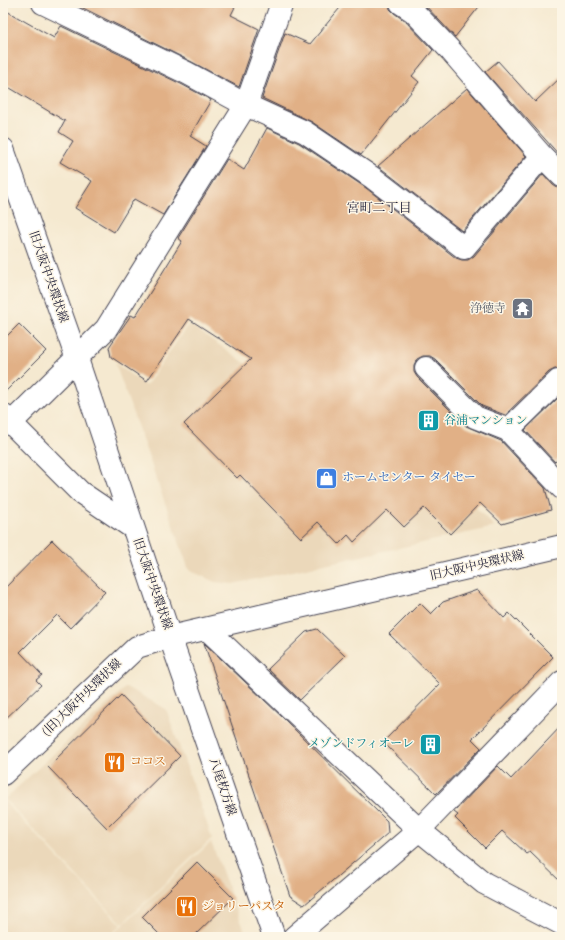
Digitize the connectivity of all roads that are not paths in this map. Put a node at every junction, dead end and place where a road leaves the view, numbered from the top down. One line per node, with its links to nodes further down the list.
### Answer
1 (44, 3): 4 (street)
2 (282, 3): 4 (street)
3 (401, 3): 6 (street)
4 (246, 105): 6 (street); 8 (street)
5 (3, 149): 8 (street, 旧大阪中央環状線)
6 (542, 156): 7 (street)
7 (562, 176)
8 (77, 359): 11 (street); 14 (street, 旧大阪中央環状線)
9 (426, 368): 12 (street)
10 (558, 382): 12 (street)
11 (5, 418): 14 (street)
12 (508, 430): 13 (street)
13 (562, 488)
14 (133, 528): 17 (street, 旧大阪中央環状線)
15 (562, 546): 16 (street, 旧大阪中央環状線)
16 (207, 629): 17 (street, 旧大阪中央環状線); 20 (street)
17 (170, 637): 19 (street, (旧)大阪中央環状線); 22 (street, 八尾枚方線)
18 (562, 682): 20 (street)
19 (3, 774)
20 (419, 830): 21 (street); 23 (street)
21 (562, 924)
22 (274, 937)
23 (294, 937)

